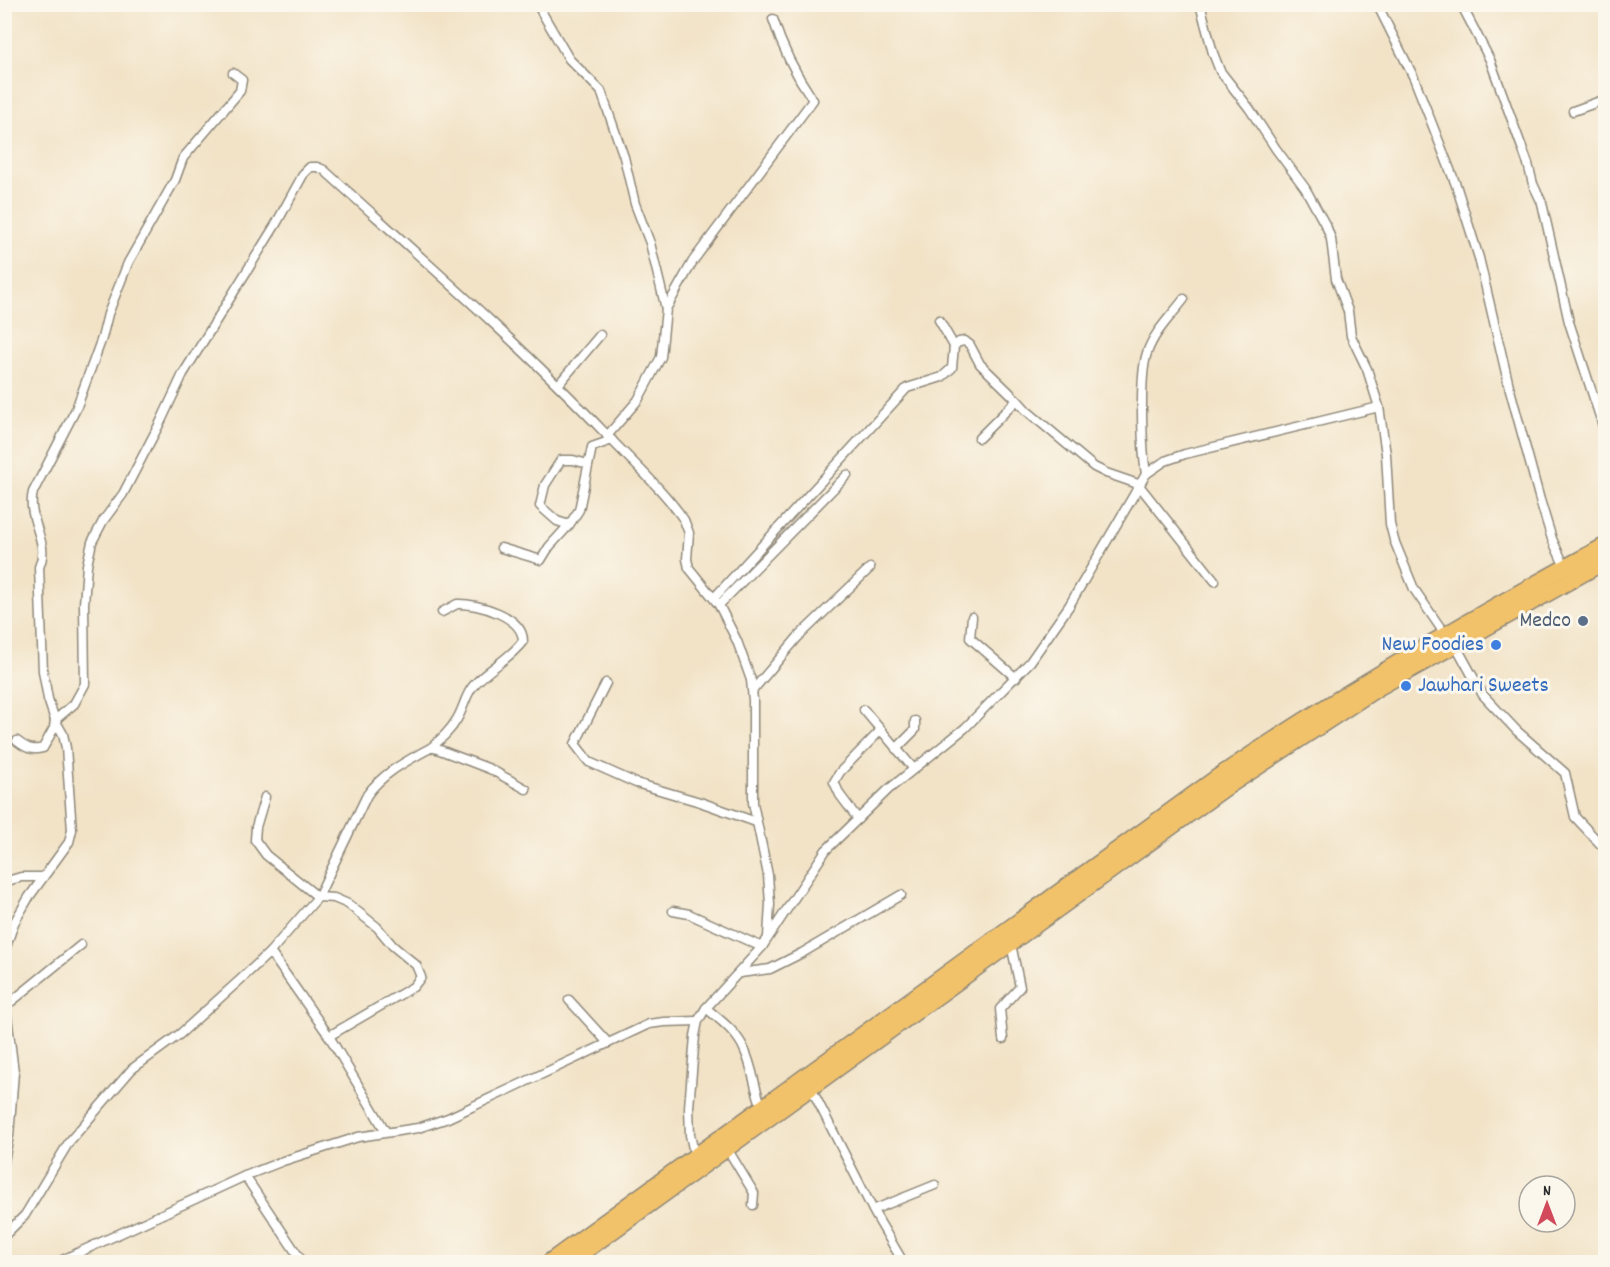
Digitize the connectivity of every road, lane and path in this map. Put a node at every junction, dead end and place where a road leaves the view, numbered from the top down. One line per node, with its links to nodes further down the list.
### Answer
1 (537, 4): 10 (street)
2 (1200, 4): 16 (street)
3 (1377, 4): 28 (street)
4 (1461, 4): 17 (street)
5 (773, 19): 10 (street)
6 (233, 73): 40 (street)
7 (1605, 99): 8 (street)
8 (1574, 111)
9 (1184, 299): 21 (street)
10 (666, 309): 18 (street)
11 (939, 320): 13 (street)
12 (600, 335): 14 (street)
13 (954, 346): 15 (street); 31 (street)
14 (558, 384): 18 (street); 40 (street)
15 (1017, 400): 19 (street); 23 (street)
16 (1379, 407): 21 (street); 35 (street)
17 (1605, 435)
18 (610, 438): 20 (street); 31 (street)
19 (979, 438)
20 (588, 464): 24 (street); 24 (street)
21 (1146, 474): 23 (street)
22 (847, 475): 31 (street)
23 (1138, 484): 30 (street); 36 (street)
24 (569, 525): 26 (street)
25 (1605, 545): 28 (highway)
26 (501, 548)
27 (1605, 561): 33 (highway)
28 (1565, 567): 33 (highway)
29 (870, 568): 38 (street)
30 (1215, 581)
31 (716, 601): 38 (street)
32 (442, 612): 44 (street)
33 (1491, 616): 35 (highway)
34 (972, 617): 36 (street)
35 (1450, 639): 51 (street); 58 (highway); 73 (highway)
36 (1016, 678): 46 (street)
37 (606, 682): 50 (street)
38 (753, 690): 50 (street)
39 (864, 710): 42 (street)
40 (55, 720): 43 (street); 52 (street)
41 (915, 721): 45 (street)
42 (880, 731): 45 (street); 49 (street)
43 (17, 741)
44 (432, 747): 47 (street); 55 (street)
45 (896, 749): 46 (street)
46 (913, 768): 49 (street)
47 (526, 789)
48 (265, 797): 55 (street)
49 (858, 819): 57 (street)
50 (756, 822): 57 (street)
51 (1605, 850)
52 (43, 877): 53 (street); 62 (street)
53 (4, 882)
54 (900, 895): 63 (street)
55 (318, 897): 61 (street); 69 (street)
56 (673, 911): 60 (street)
57 (768, 937): 60 (street)
58 (1011, 944): 70 (street); 72 (highway)
59 (81, 945): 66 (street)
60 (762, 947): 63 (street)
61 (270, 952): 69 (street); 82 (street)
62 (4, 953)
63 (740, 973): 67 (street)
64 (4, 992): 66 (street)
65 (569, 1000): 71 (street)
66 (6, 1006): 77 (street)
67 (706, 1008): 68 (street); 73 (street)
68 (698, 1021): 71 (street); 76 (street)
69 (329, 1036): 74 (street)
70 (1003, 1039)
71 (608, 1043): 74 (street)
72 (812, 1088): 75 (highway); 81 (street)
73 (762, 1107): 76 (highway)
74 (386, 1132): 78 (street)
75 (728, 1150): 80 (street); 86 (highway)
76 (695, 1157): 85 (highway)
77 (4, 1161)
78 (245, 1176): 83 (street); 84 (street)
79 (935, 1185): 81 (street)
80 (753, 1204)
81 (873, 1210): 87 (street)
82 (4, 1236)
83 (301, 1260)
84 (58, 1263)
85 (549, 1263)
86 (570, 1263)
87 (903, 1263)

